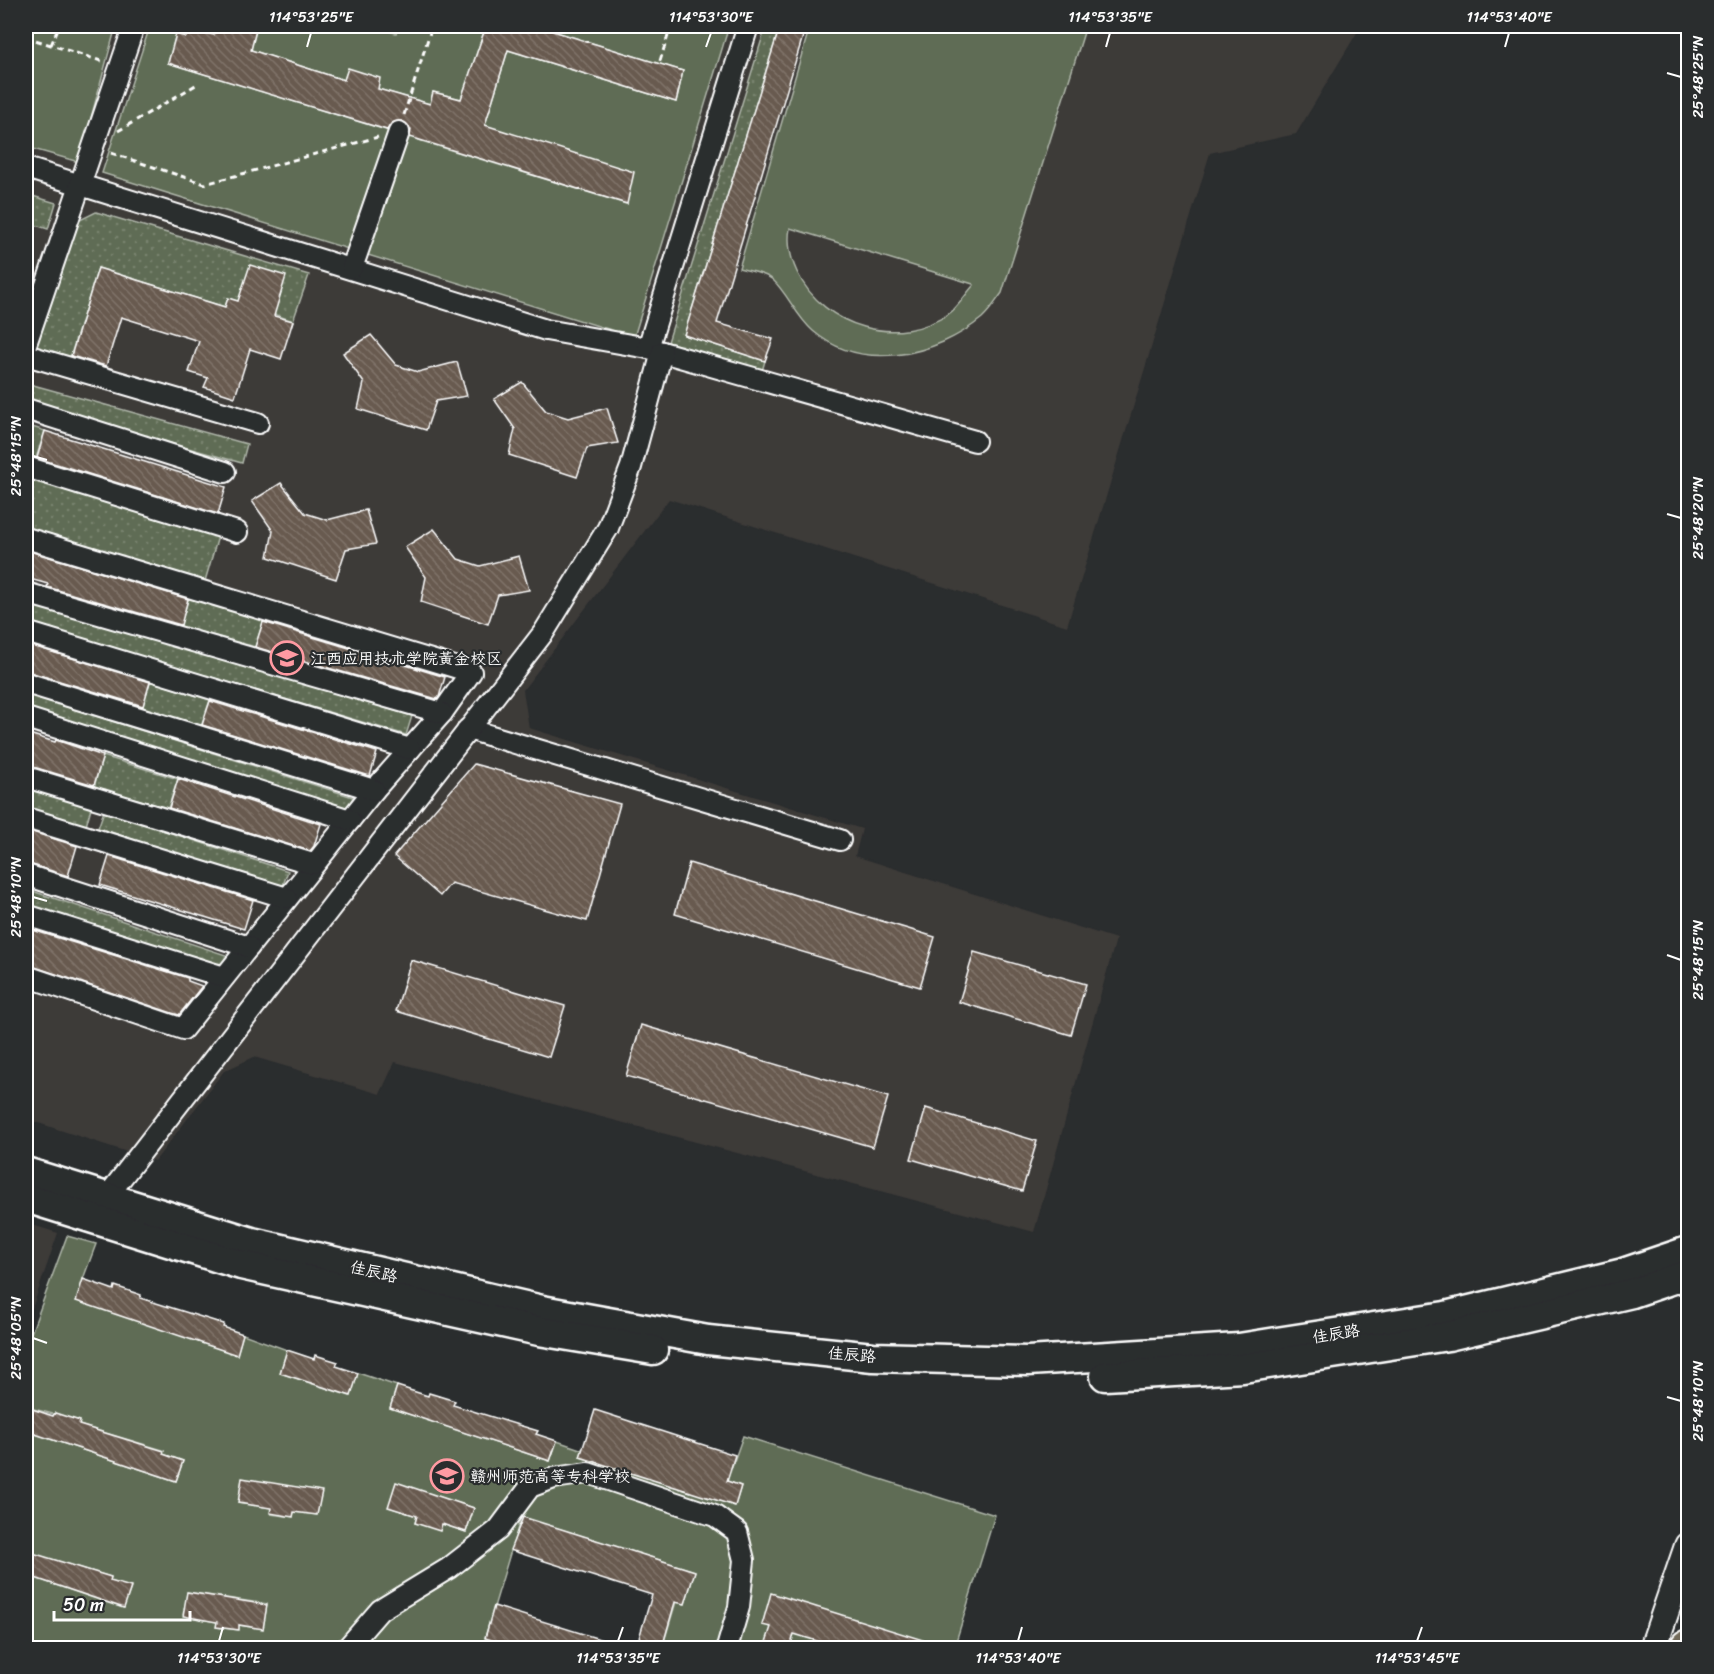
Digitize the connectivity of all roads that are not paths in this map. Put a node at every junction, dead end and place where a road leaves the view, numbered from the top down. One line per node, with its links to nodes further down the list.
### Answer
1 (134, 26): 5 (street)
2 (748, 26): 8 (street)
3 (399, 132): 6 (street)
4 (26, 168): 5 (street)
5 (81, 185): 6 (street); 7 (street)
6 (352, 268): 8 (street)
7 (26, 344)
8 (655, 350): 12 (street); 22 (street)
9 (26, 355): 11 (street)
10 (26, 408): 14 (street)
11 (258, 423)
12 (975, 441)
13 (26, 467): 15 (street)
14 (225, 472)
15 (237, 532)
16 (26, 538): 20 (street)
17 (26, 593): 20 (street)
18 (26, 632): 23 (street)
19 (26, 683): 25 (street)
20 (442, 713): 23 (street)
21 (26, 718): 27 (street)
22 (468, 729): 28 (street); 38 (street)
23 (410, 749): 25 (street)
24 (26, 777): 29 (street)
25 (374, 790): 27 (street)
26 (26, 818): 31 (street)
27 (350, 820): 29 (street)
28 (840, 840)
29 (313, 864): 31 (street)
30 (26, 875): 33 (street)
31 (287, 898): 33 (street)
32 (26, 915): 35 (street)
33 (249, 947): 35 (street)
34 (26, 976): 35 (street)
35 (224, 977)
36 (26, 1172): 38 (main road, 佳辰路)
37 (26, 1198): 40 (main road, 佳辰路)
38 (106, 1198): 39 (main road, 佳辰路)
39 (1689, 1251)
40 (1685, 1276)
41 (1689, 1546): 45 (street)
42 (1689, 1602): 45 (street)
43 (347, 1648): 44 (street)
44 (728, 1648)
45 (1653, 1648)

